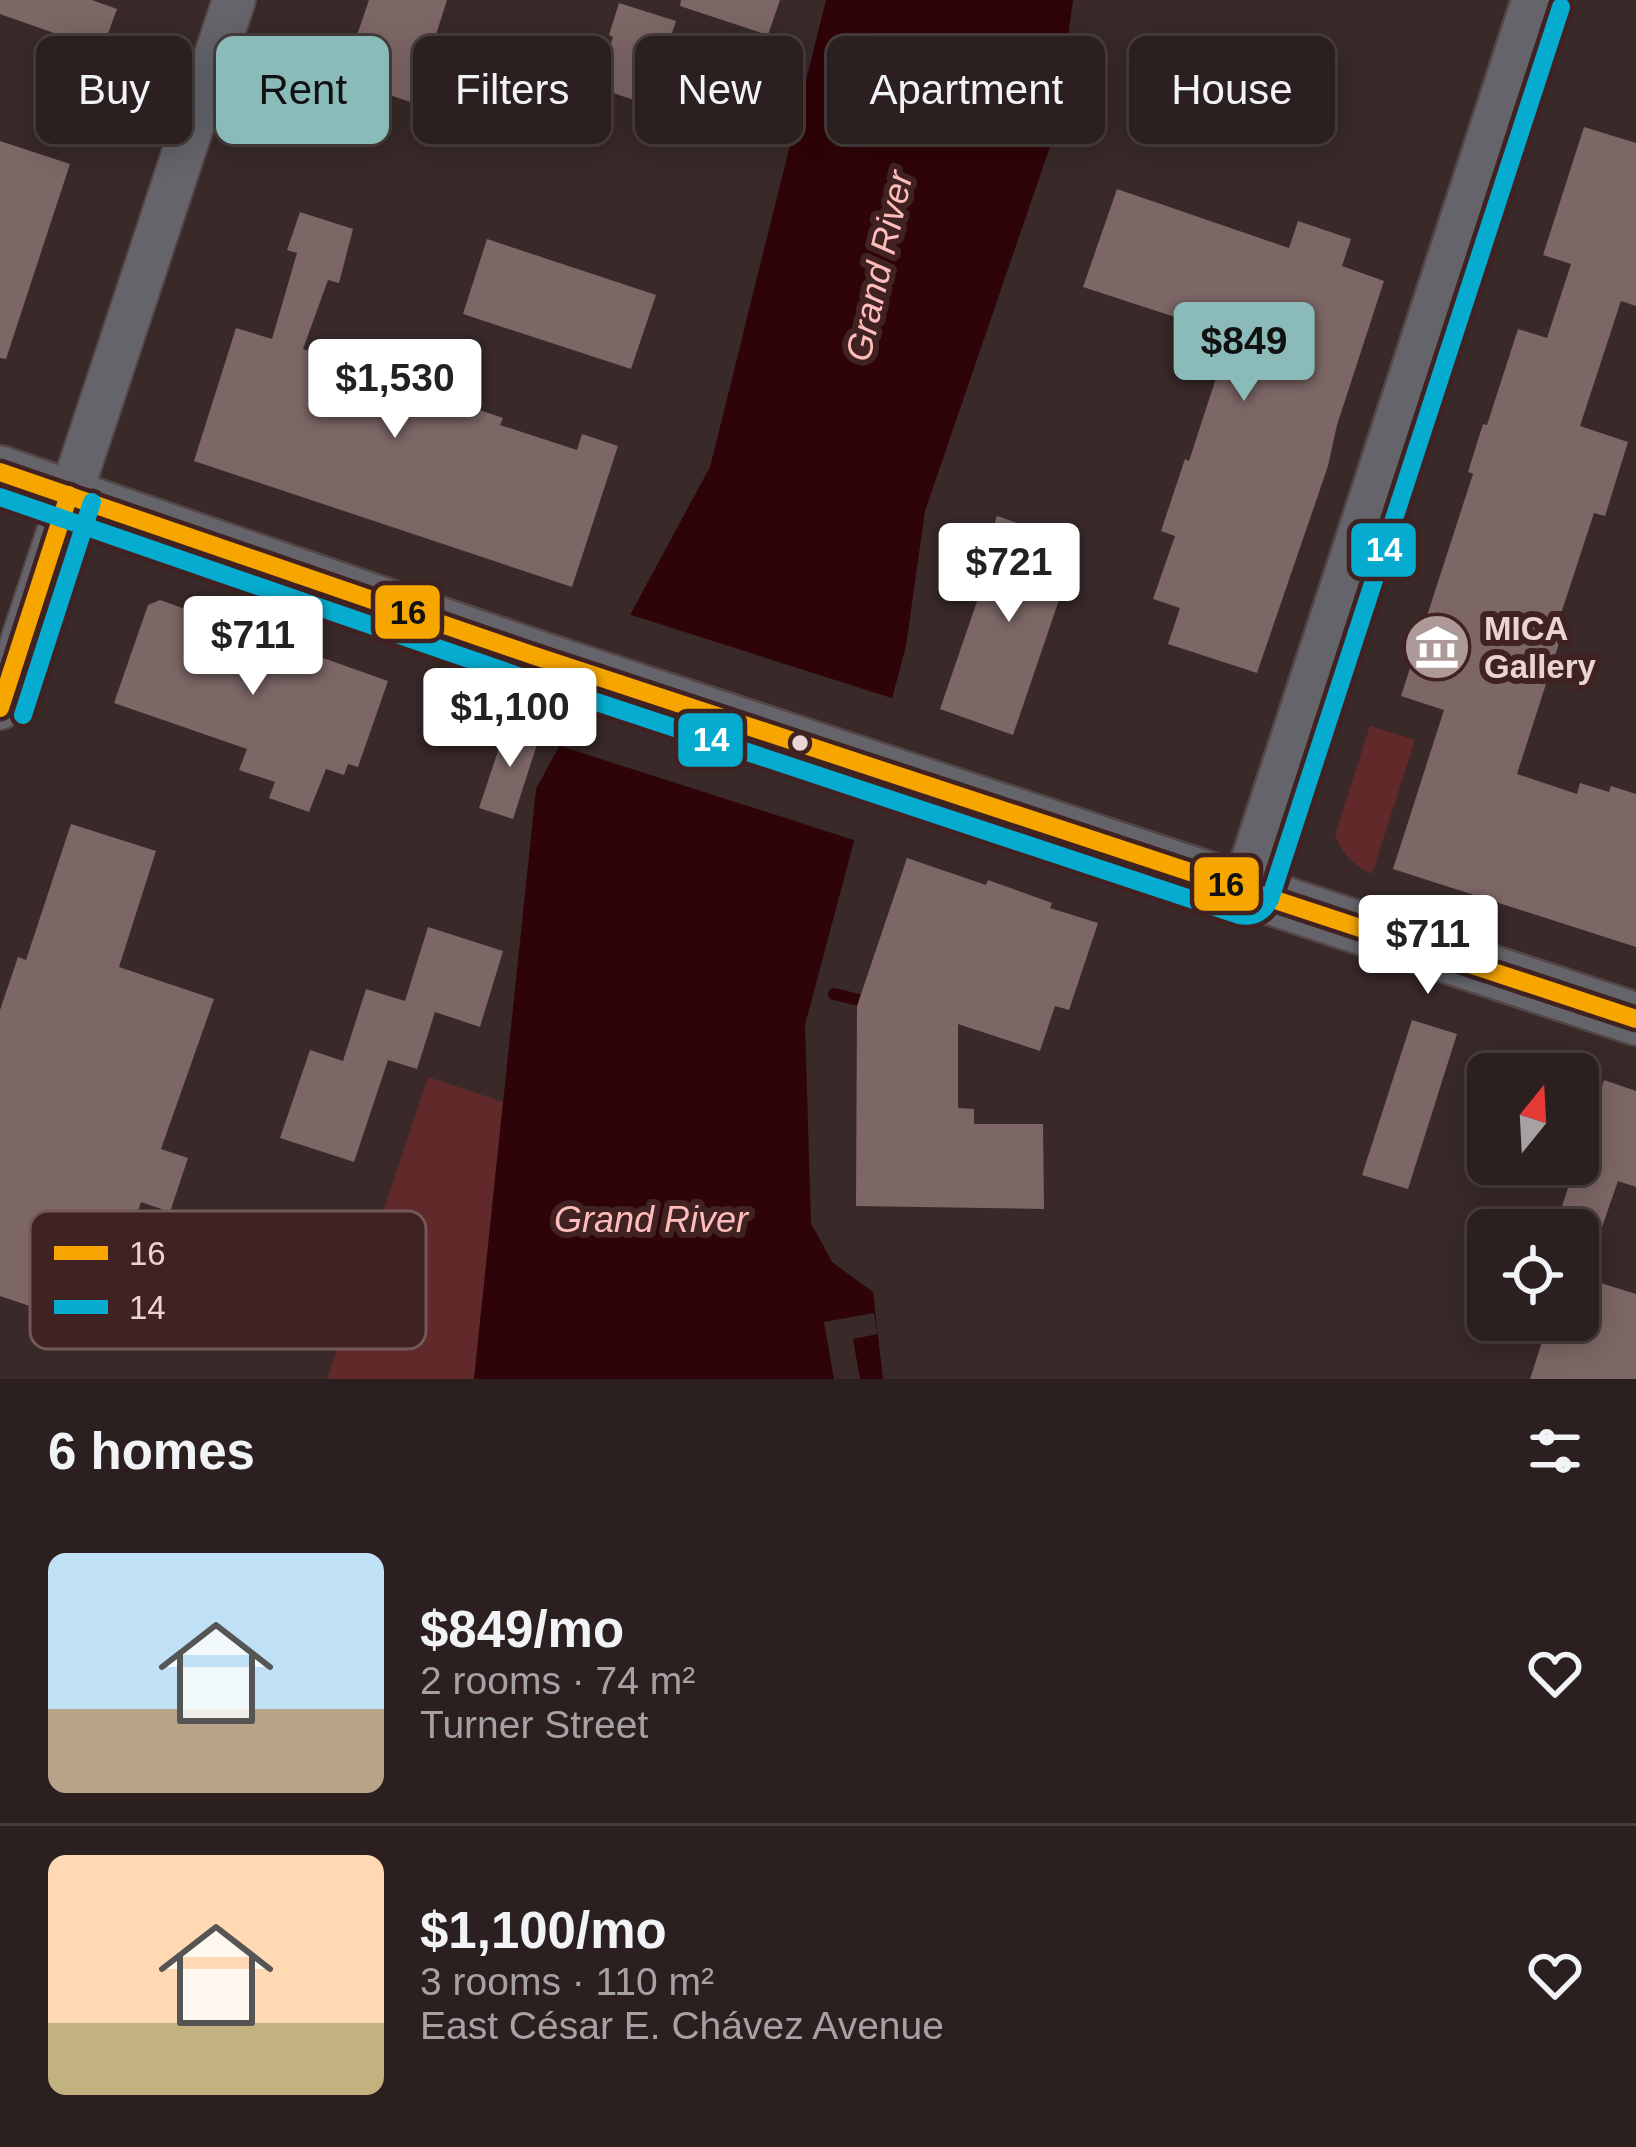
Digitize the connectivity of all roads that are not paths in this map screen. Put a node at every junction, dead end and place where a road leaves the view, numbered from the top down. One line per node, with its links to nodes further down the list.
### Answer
1 (234, 0): 4 (street)
2 (1538, 0): 6 (street)
3 (0, 472): 4 (street)
4 (69, 495): 5 (street); 6 (street)
5 (0, 708)
6 (1247, 892): 7 (street)
7 (1636, 1019)

